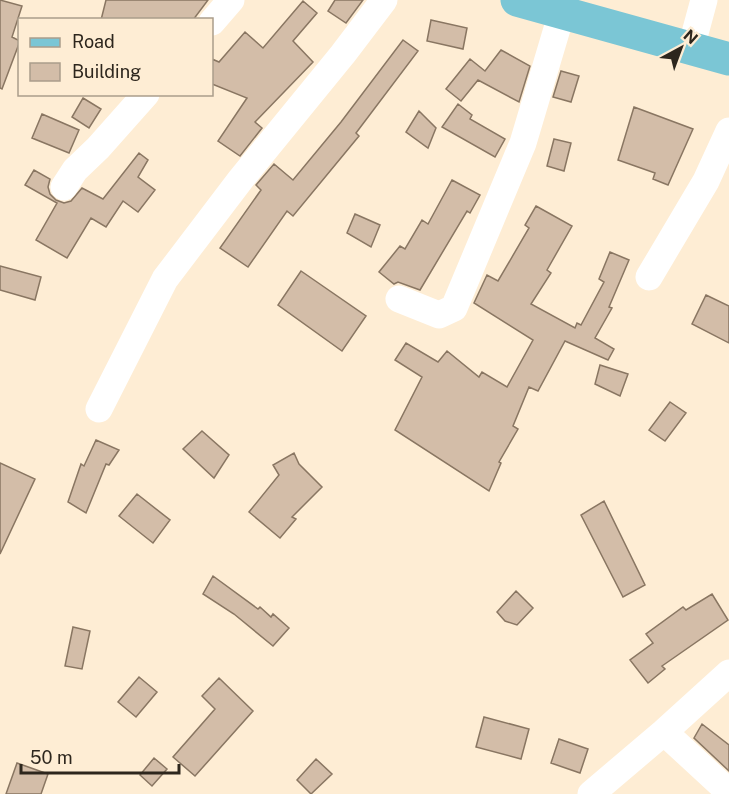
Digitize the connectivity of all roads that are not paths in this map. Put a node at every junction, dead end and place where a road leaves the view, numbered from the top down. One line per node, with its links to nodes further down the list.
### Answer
1 (231, 0): 6 (street)
2 (384, 0): 14 (street)
3 (517, 0): 5 (main road)
4 (704, 0): 7 (street)
5 (562, 12): 7 (main road); 13 (street)
6 (213, 21)
7 (691, 48): 8 (main road)
8 (729, 59)
9 (144, 96): 11 (street)
10 (729, 131): 12 (street)
11 (64, 187)
12 (649, 277)
13 (399, 299)
14 (99, 409)
15 (729, 673): 16 (street)
16 (664, 732): 17 (street); 18 (street)
17 (729, 792)
18 (591, 794)

